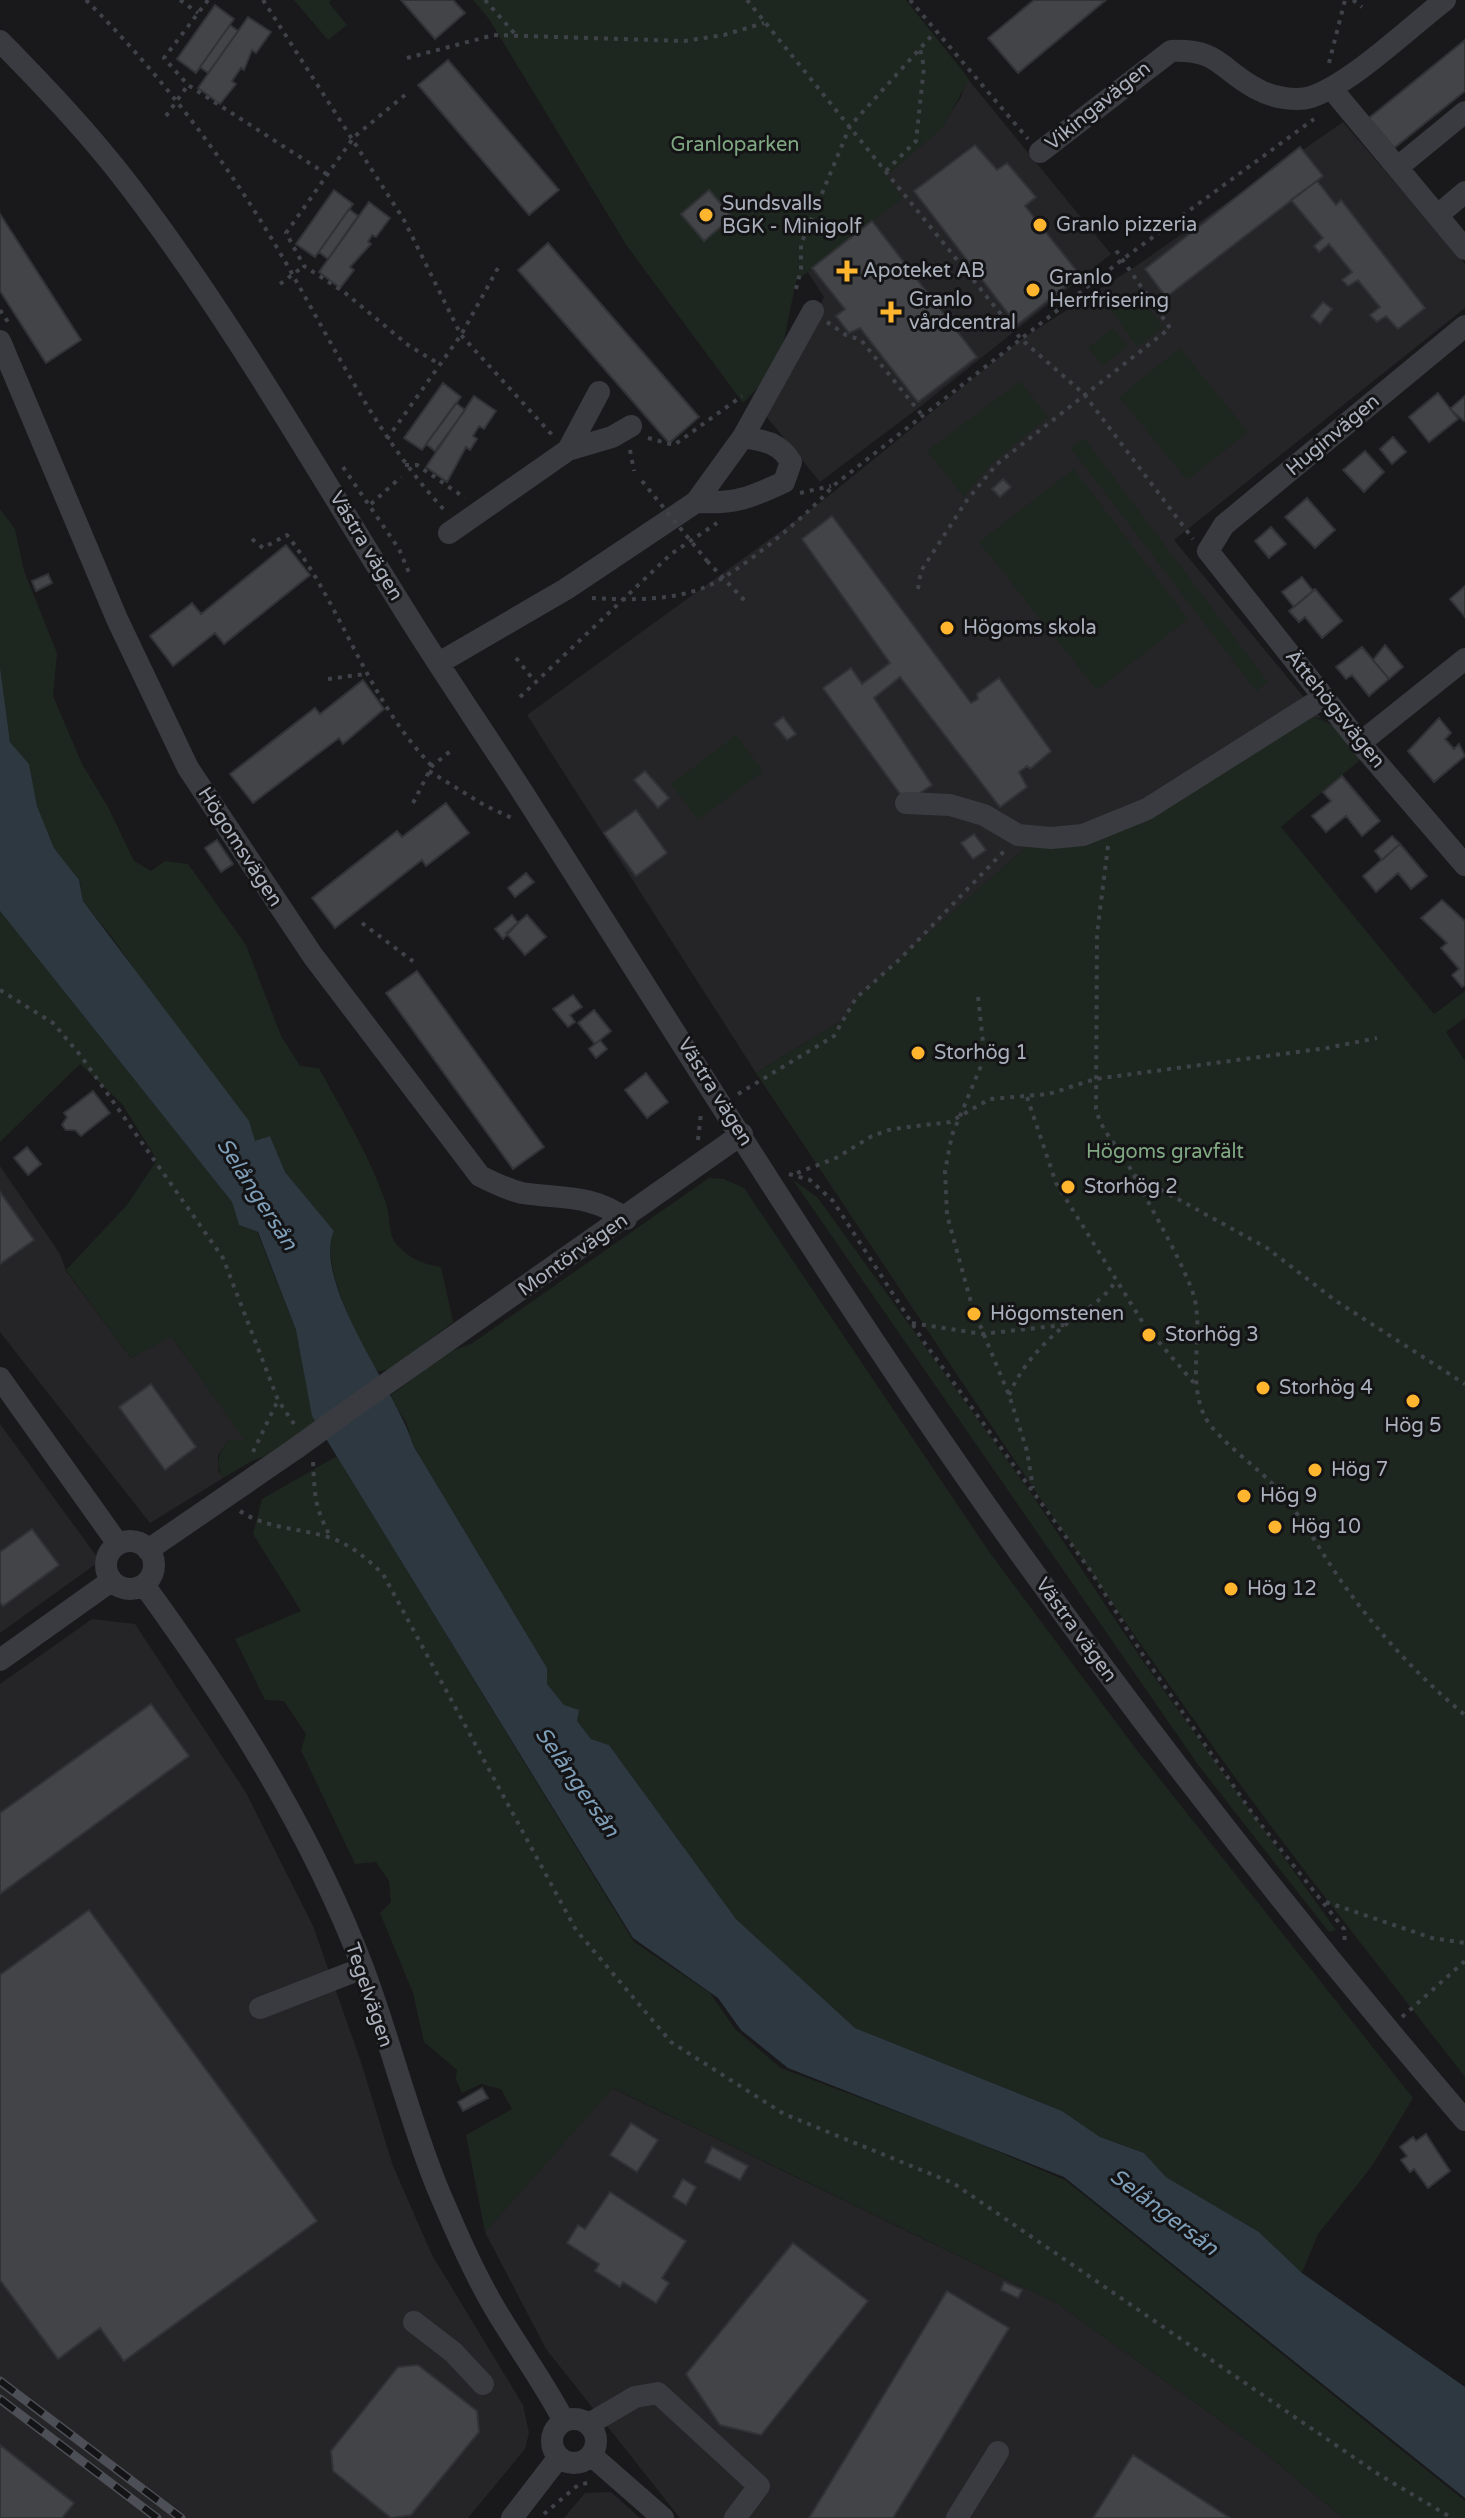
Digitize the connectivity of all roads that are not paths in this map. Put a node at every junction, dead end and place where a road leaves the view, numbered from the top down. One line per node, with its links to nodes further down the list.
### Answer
1 (1445, 0): 3 (street, Vikingavägen)
2 (0, 41): 21 (street, Västra vägen)
3 (1336, 94): 5 (street, Vikingavägen); 6 (street)
4 (1465, 112): 6 (street)
5 (1040, 152)
6 (1398, 167): 8 (street)
7 (1465, 192): 8 (street)
8 (1438, 215): 9 (street)
9 (1465, 249)
10 (813, 311): 15 (street)
11 (1465, 326): 19 (street, Huginvägen)
12 (0, 341): 27 (street, Högomsvägen)
13 (599, 392): 16 (street)
14 (631, 426): 16 (street)
15 (743, 437): 17 (street); 17 (street)
16 (568, 450): 18 (street)
17 (696, 502): 21 (street)
18 (455, 530)
19 (1208, 551): 22 (street, Ättehögsvägen)
20 (1465, 659): 23 (street)
21 (439, 663): 26 (street, Västra vägen)
22 (1324, 697): 23 (street, Ättehögsvägen); 24 (street)
23 (1360, 743): 25 (street, Ättehögsvägen)
24 (906, 803)
25 (1465, 865)
26 (742, 1134): 27 (street, Montörvägen); 36 (street, Västra vägen)
27 (626, 1219): 30 (street, Montörvägen, bridge)
28 (0, 1378): 29 (street)
29 (118, 1544): 30 (street); 31 (street)
30 (148, 1550): 32 (street)
31 (111, 1581): 32 (street); 33 (street)
32 (144, 1585): 34 (street, Tegelvägen)
33 (0, 1660)
34 (363, 1968): 35 (street); 39 (street, Tegelvägen)
35 (260, 2008)
36 (1465, 2120)
37 (414, 2322): 38 (street)
38 (483, 2384)
39 (564, 2421): 40 (street); 43 (street)
40 (589, 2424): 42 (street); 46 (street)
41 (998, 2452): 47 (street)
42 (591, 2455): 43 (street); 45 (street)
43 (559, 2457): 44 (street)
44 (512, 2518)
45 (663, 2518)
46 (735, 2518)
47 (957, 2518)

